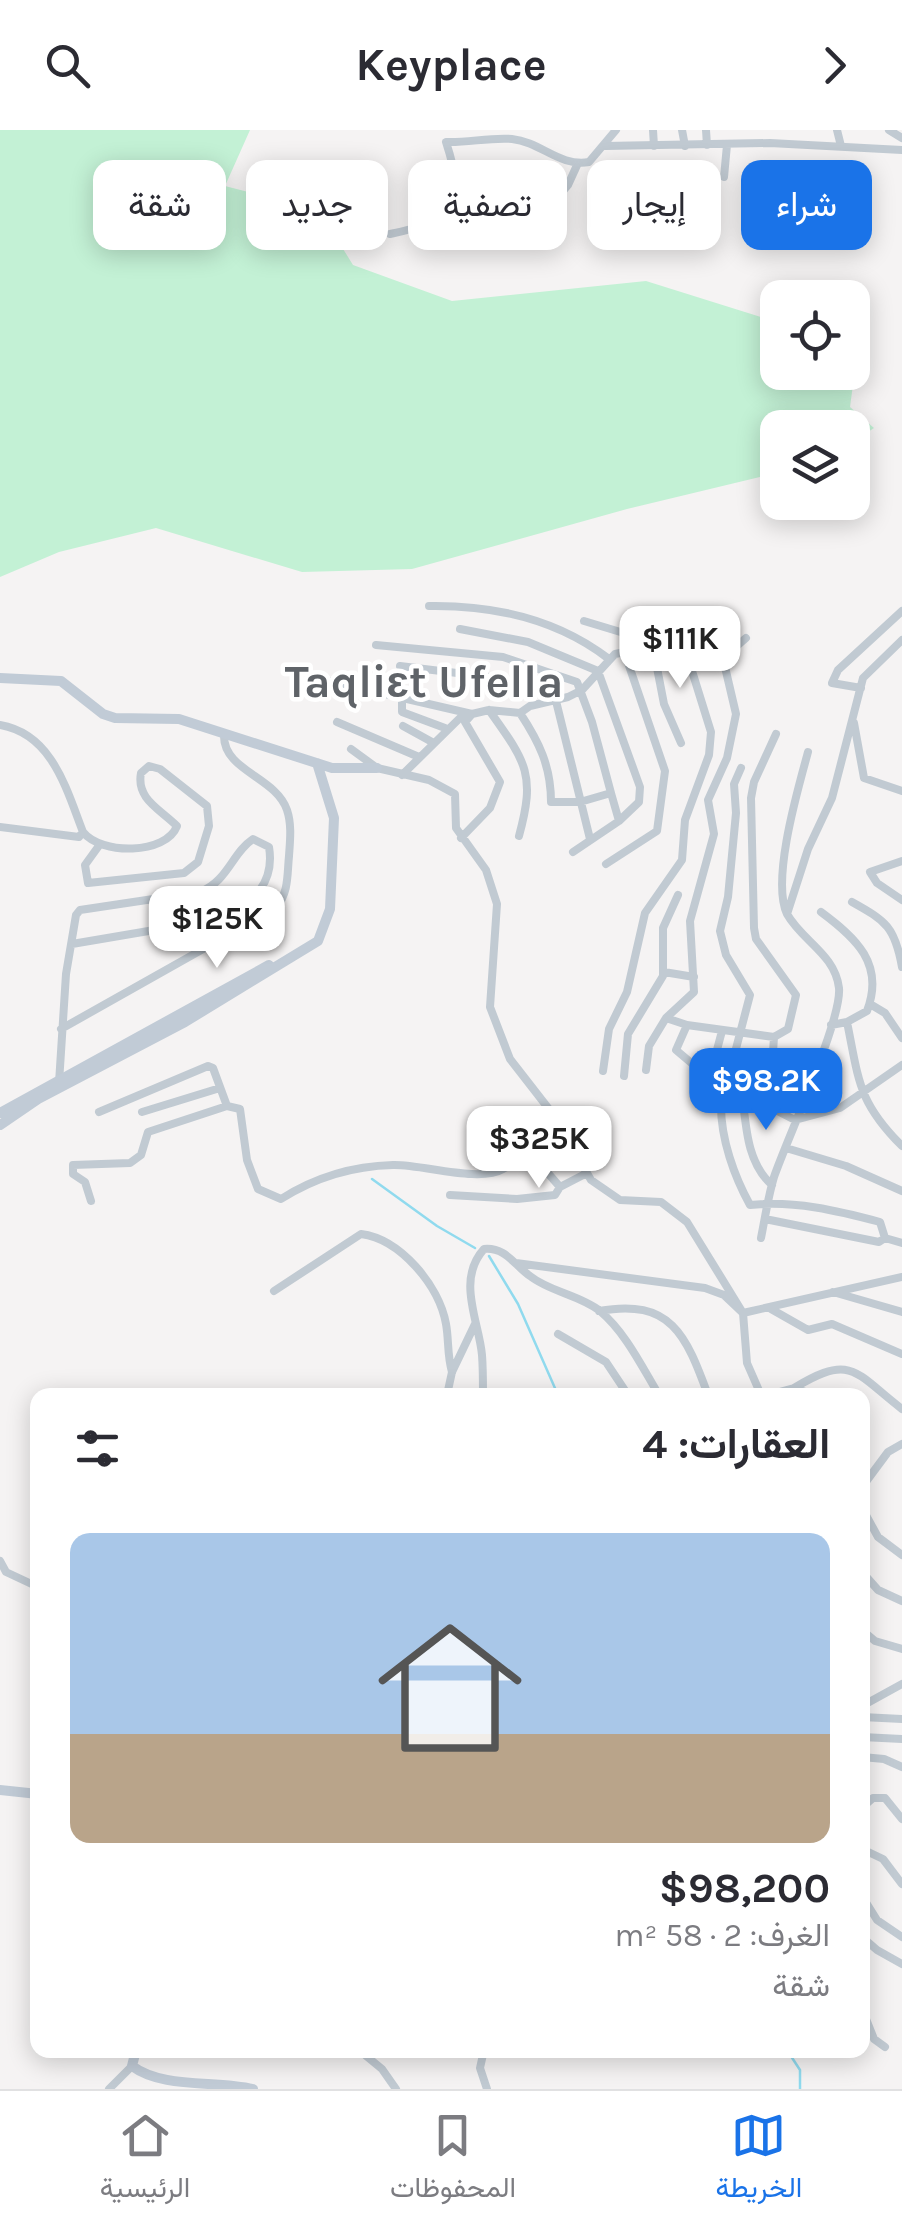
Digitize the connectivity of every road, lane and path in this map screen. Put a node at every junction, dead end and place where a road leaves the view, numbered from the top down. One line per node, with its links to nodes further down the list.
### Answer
1 (616, 130): 10 (street)
2 (654, 130): 11 (street)
3 (682, 130): 12 (street)
4 (706, 130): 8 (street)
5 (837, 130): 13 (street)
6 (889, 130): 7 (street)
7 (902, 138)
8 (706, 145): 9 (street); 12 (street)
9 (727, 145): 13 (street); 16 (street)
10 (605, 146): 11 (street); 15 (street)
11 (654, 146): 12 (street)
12 (685, 146)
13 (841, 146): 14 (street)
14 (902, 150)
15 (578, 164): 17 (street); 18 (street)
16 (724, 177)
17 (567, 186)
18 (390, 234)
19 (430, 606): 28 (street)
20 (902, 611): 33 (street)
21 (584, 621): 26 (street)
22 (460, 629): 30 (street)
23 (746, 638): 77 (street)
24 (902, 640): 33 (street)
25 (376, 645): 34 (street)
26 (650, 648): 27 (street); 48 (street); 84 (street)
27 (624, 650): 28 (street); 68 (street)
28 (610, 659): 30 (street)
29 (400, 666): 36 (street)
30 (598, 671): 34 (street); 59 (street)
31 (0, 678): 46 (street)
32 (329, 681): 35 (street)
33 (861, 688): 41 (street)
34 (582, 690): 36 (street); 57 (street)
35 (402, 700): 39 (street); 44 (street)
36 (556, 701): 38 (street); 58 (street)
37 (489, 710): 38 (street); 39 (street); 62 (street)
38 (520, 712): 58 (street)
39 (467, 717): 44 (street); 63 (street)
40 (336, 722): 51 (street)
41 (854, 723): 56 (street); 73 (street)
42 (0, 725): 61 (street)
43 (404, 726): 47 (street)
44 (445, 728): 47 (street)
45 (776, 734): 88 (street)
46 (224, 736): 52 (street); 83 (street)
47 (432, 742): 51 (street)
48 (682, 742)
49 (351, 750): 53 (street)
50 (808, 752): 73 (street)
51 (420, 757): 55 (street)
52 (317, 763): 53 (street); 95 (street)
53 (377, 768): 55 (street)
54 (741, 768): 86 (street)
55 (402, 774): 63 (street)
56 (902, 791)
57 (611, 792): 58 (street); 59 (street)
58 (580, 802): 64 (street)
59 (619, 821): 64 (street)
60 (0, 827): 61 (street)
61 (83, 832): 65 (street)
62 (519, 836)
63 (461, 838): 109 (street)
64 (590, 839): 66 (street)
65 (98, 847): 65 (street)
66 (572, 852)
67 (901, 863): 70 (street)
68 (606, 864)
69 (678, 895): 76 (street)
70 (902, 900)
71 (852, 902): 75 (street)
72 (821, 912): 78 (street)
73 (787, 914): 82 (street)
74 (72, 944): 74 (street); 83 (street)
75 (902, 967)
76 (664, 972): 77 (street); 87 (street)
77 (694, 977): 79 (street)
78 (870, 1004): 80 (street); 89 (street)
79 (666, 1018): 81 (street); 92 (street)
80 (847, 1022): 82 (street); 99 (street)
81 (688, 1025): 85 (street); 94 (street)
82 (832, 1025): 105 (street)
83 (61, 1029): 95 (street)
84 (609, 1029): 87 (street); 91 (street)
85 (722, 1031): 86 (street); 94 (street)
86 (740, 1033): 88 (street); 96 (street)
87 (628, 1034): 93 (street)
88 (774, 1037): 100 (street)
89 (902, 1038)
90 (901, 1068): 99 (street)
91 (603, 1070)
92 (646, 1070)
93 (624, 1076)
94 (710, 1076): 96 (street)
95 (59, 1083): 104 (street); 106 (street)
96 (728, 1084): 98 (street); 115 (street)
97 (220, 1088): 101 (street); 102 (street); 103 (street)
98 (742, 1092): 100 (street); 110 (street)
99 (862, 1095): 105 (street); 107 (street)
100 (758, 1102): 105 (street)
101 (227, 1106): 111 (street); 114 (street)
102 (99, 1112)
103 (142, 1112)
104 (0, 1113)
105 (795, 1120): 108 (street)
106 (0, 1125)
107 (902, 1146)
108 (786, 1148): 110 (street); 112 (street)
109 (587, 1173): 111 (street); 127 (street)
110 (772, 1185): 115 (street)
111 (560, 1187): 113 (street)
112 (902, 1191)
113 (450, 1195)
114 (91, 1201)
115 (768, 1203): 116 (street); 118 (street)
116 (765, 1219): 117 (street); 118 (street)
117 (761, 1238)
118 (885, 1238): 119 (street)
119 (902, 1243)
120 (516, 1263): 125 (street); 127 (street); 128 (street)
121 (902, 1277): 123 (street)
122 (274, 1290): 131 (street)
123 (829, 1291): 124 (street); 126 (street)
124 (770, 1309): 127 (street); 130 (street)
125 (599, 1310): 135 (street); 136 (street)
126 (902, 1312)
127 (743, 1313): 137 (street)
128 (476, 1324): 131 (street); 133 (street)
129 (558, 1334): 134 (street)
130 (902, 1354)
131 (452, 1372): 132 (street)
132 (449, 1388)
133 (483, 1388)
134 (623, 1388)
135 (655, 1388)
136 (705, 1388)
137 (757, 1388)
138 (794, 1388): 139 (street)
139 (902, 1409)
140 (902, 1444): 141 (street)
141 (870, 1476)
142 (870, 1522): 143 (street)
143 (902, 1555)
144 (0, 1561): 145 (street)
145 (6, 1572): 147 (street); 148 (street)
146 (870, 1581): 149 (street)
147 (30, 1583)
148 (0, 1584)
149 (902, 1601)
150 (870, 1637): 151 (street)
151 (902, 1649)
152 (902, 1684): 153 (street)
153 (870, 1702)
154 (870, 1718): 155 (street)
155 (902, 1720)
156 (870, 1737): 157 (street)
157 (902, 1739)
158 (870, 1759): 159 (street)
159 (902, 1767)
160 (0, 1790): 161 (street)
161 (30, 1793)
162 (870, 1801): 163 (street)
163 (902, 1818)
164 (870, 1853): 165 (street)
165 (902, 1884)
166 (870, 1908): 167 (street)
167 (902, 1938)
168 (870, 1944): 169 (street)
169 (902, 1964)
170 (870, 2028): 171 (street)
171 (885, 2047)
172 (134, 2058): 175 (street)
173 (369, 2058): 178 (street)
174 (482, 2058): 179 (street)
175 (132, 2066): 176 (street); 177 (street)
176 (109, 2089)
177 (253, 2089)
178 (396, 2089)
179 (487, 2089)

